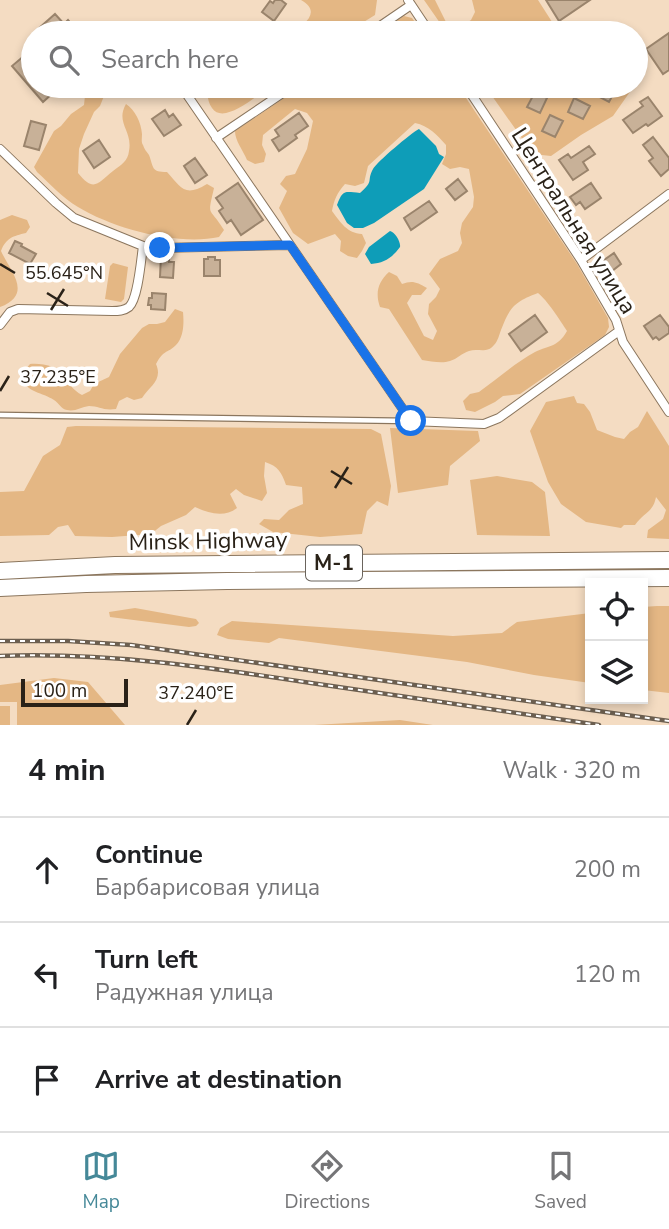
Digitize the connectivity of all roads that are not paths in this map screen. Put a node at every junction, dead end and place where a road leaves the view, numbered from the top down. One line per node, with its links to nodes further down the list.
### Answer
1 (410, 3): 2 (street); 3 (street)
2 (386, 21)
3 (422, 21)
4 (189, 98): 7 (street)
5 (275, 98): 7 (street)
6 (474, 98): 12 (street, Центральная улица)
7 (216, 138): 10 (street)
8 (0, 149): 11 (street)
9 (669, 194): 12 (street)
10 (290, 245): 11 (street); 17 (street)
11 (143, 246): 13 (street)
12 (581, 260): 14 (street, Центральная улица)
13 (0, 325)
14 (619, 331): 15 (street, Центральная улица); 17 (street)
15 (669, 412)
16 (0, 415): 17 (lane)
17 (411, 421)
18 (668, 559): 20 (highway, Minsk Highway / М-1)
19 (0, 564): 20 (street)
20 (26, 569): 21 (highway, Minsk Highway / М-1)
21 (0, 570)
22 (669, 579): 23 (highway, Minsk Highway / М-1)
23 (0, 588)

